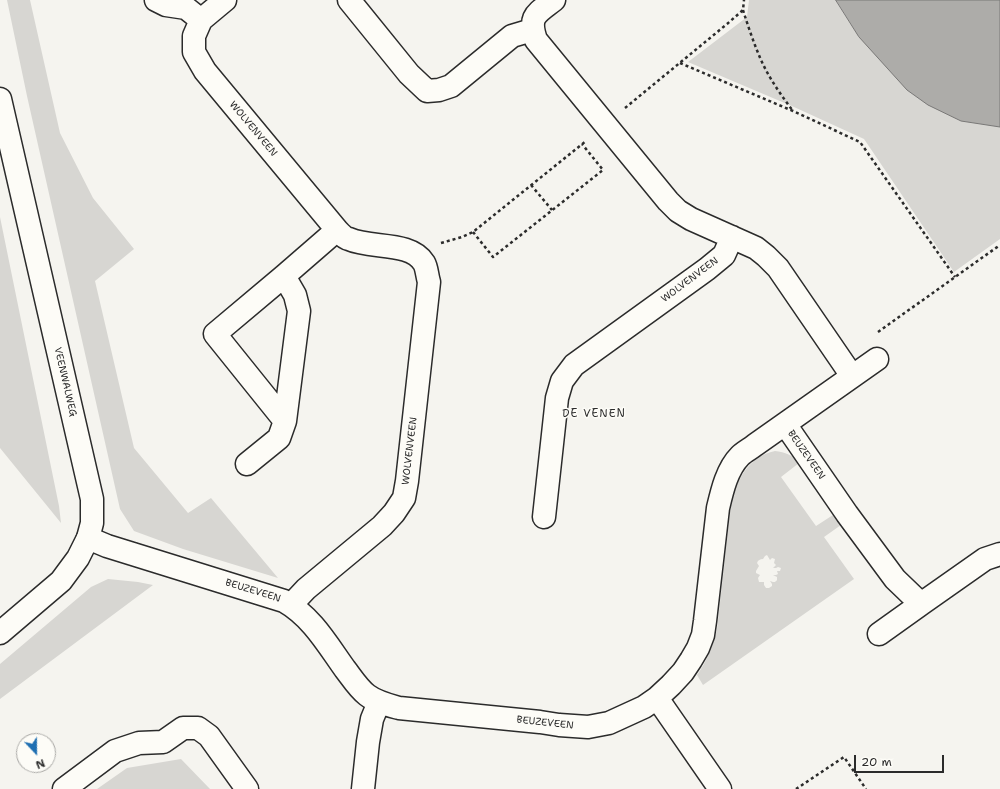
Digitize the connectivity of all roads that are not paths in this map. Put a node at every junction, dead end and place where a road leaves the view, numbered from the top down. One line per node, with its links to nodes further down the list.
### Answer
1 (156, 0): 5 (street)
2 (225, 0): 5 (street, WOLVENVEEN)
3 (349, 0): 6 (street)
4 (554, 0): 6 (street)
5 (201, 20): 8 (street, WOLVENVEEN)
6 (532, 30): 9 (street)
7 (0, 99): 17 (street, VEENWALWEG)
8 (337, 230): 10 (street); 20 (street, WOLVENVEEN)
9 (732, 236): 12 (street); 16 (street, WOLVENVEEN)
10 (284, 276): 13 (street); 13 (street)
11 (877, 359): 12 (street)
12 (852, 376): 14 (street)
13 (284, 420): 15 (street)
14 (785, 424): 19 (street, BEUZEVEEN); 23 (street, BEUZEVEEN)
15 (247, 464)
16 (544, 517)
17 (88, 538): 20 (street, BEUZEVEEN); 21 (street, VEENWALWEG)
18 (1000, 554): 19 (street)
19 (921, 604): 22 (street)
20 (291, 605): 24 (street, BEUZEVEEN)
21 (0, 633)
22 (879, 634)
23 (657, 698): 24 (street, BEUZEVEEN); 28 (street)
24 (379, 702): 27 (street)
25 (64, 789): 26 (street)
26 (247, 789)
27 (363, 789)
28 (720, 789)

